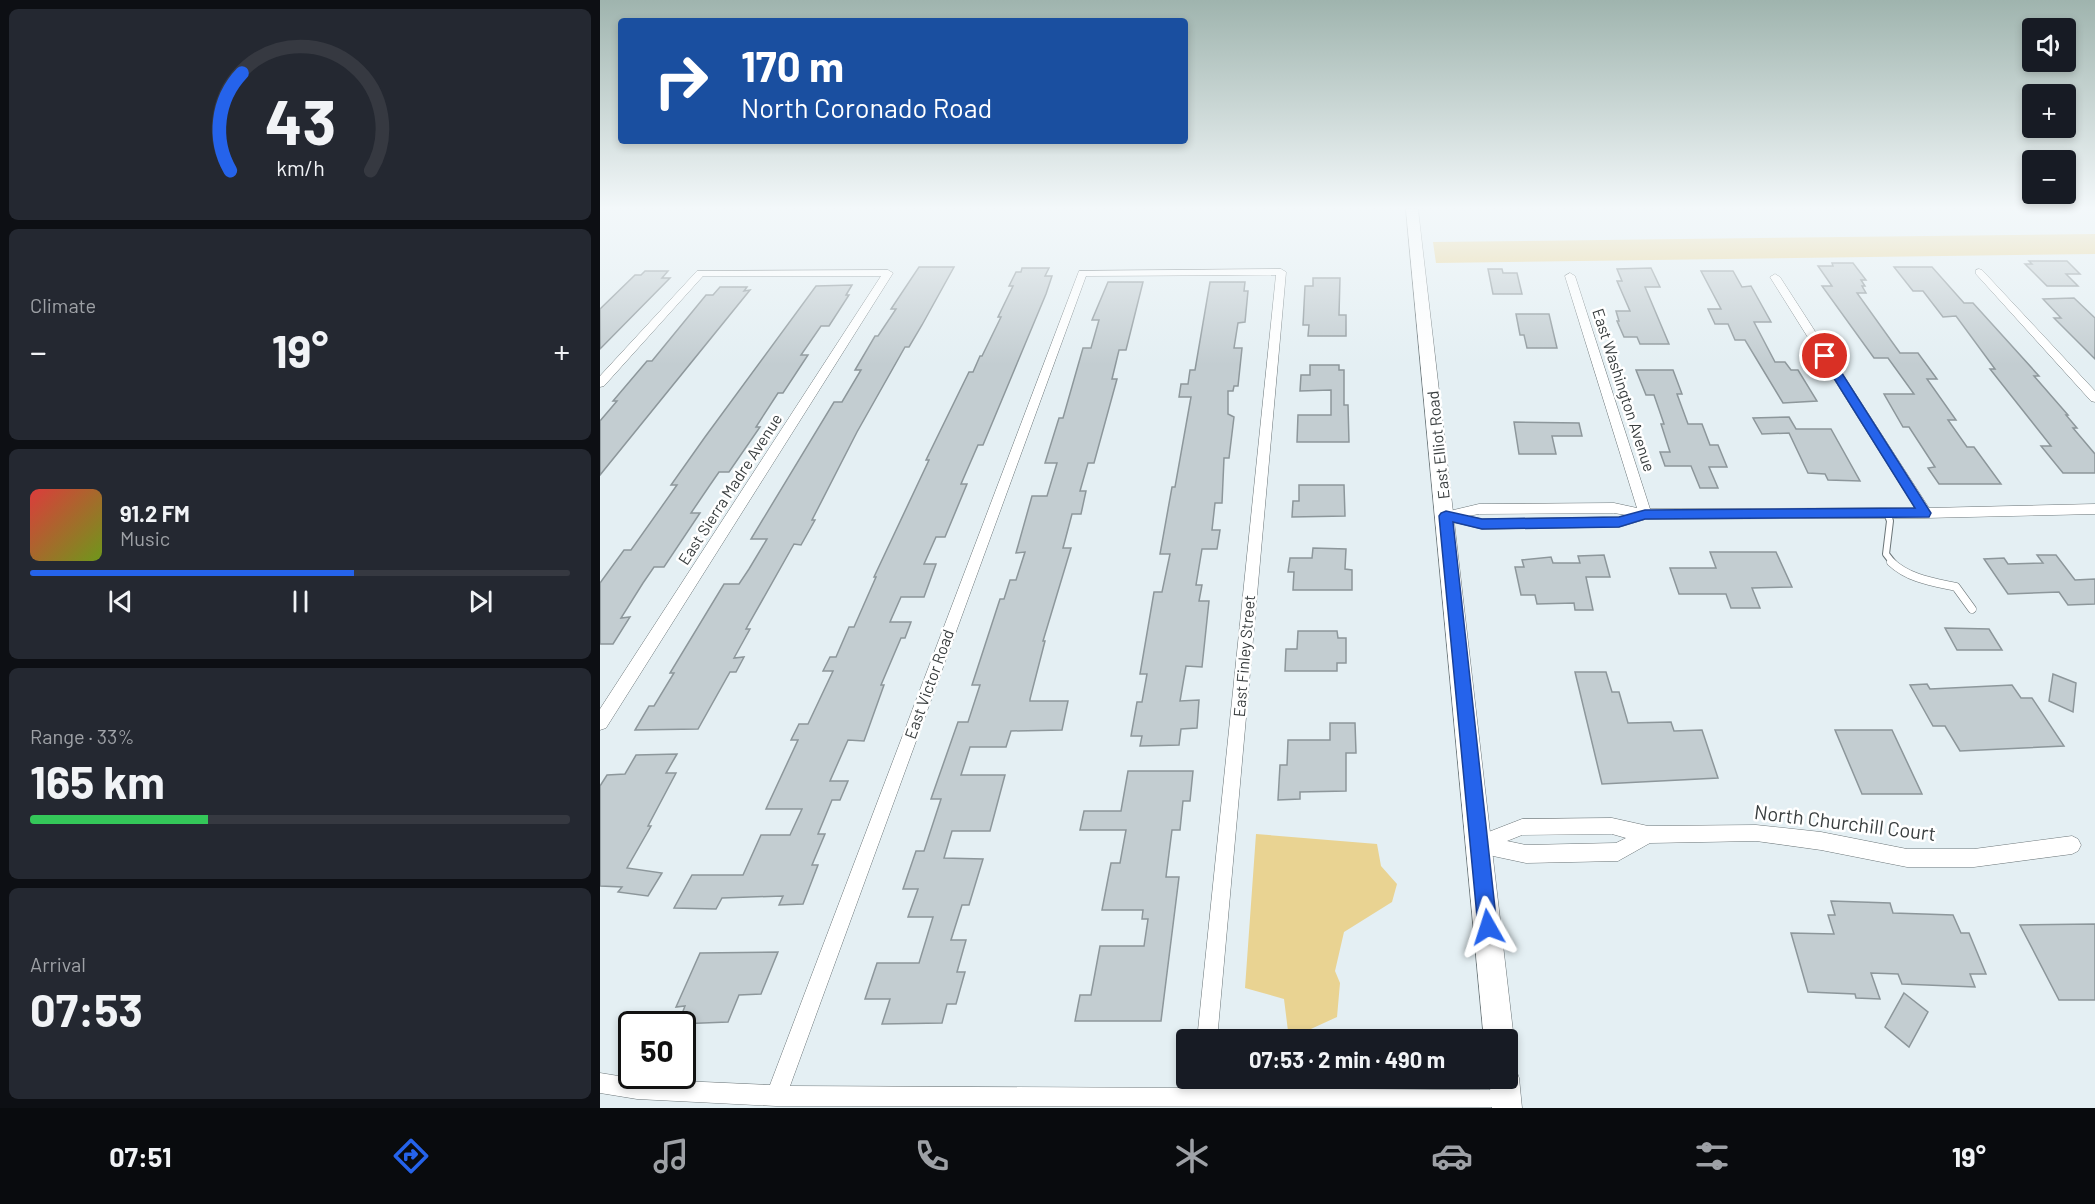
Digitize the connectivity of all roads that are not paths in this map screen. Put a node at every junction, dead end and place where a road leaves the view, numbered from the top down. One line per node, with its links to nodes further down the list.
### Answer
1 (1418, 261): 12 (main road, East Elliot Road)
2 (1979, 272): 7 (street)
3 (1082, 273): 18 (street, East Finley Street); 22 (street, East Victor Road)
4 (1570, 276): 11 (street, East Washington Avenue)
5 (1775, 277): 10 (street)
6 (600, 383): 14 (street, East Sierra Madre Avenue)
7 (2095, 398)
8 (2095, 509): 10 (street)
9 (1887, 513): 10 (street); 11 (street); 13 (lane)
10 (1925, 513)
11 (1645, 514): 12 (street)
12 (1446, 516): 16 (main road, East Elliot Road)
13 (1972, 609)
14 (600, 723)
15 (1648, 835): 16 (street, North Churchill Court); 16 (street, North Churchill Court); 17 (street, North Churchill Court)
16 (1479, 844): 19 (main road, East Elliot Road)
17 (2072, 845)
18 (1208, 1029)
19 (1498, 1029)
20 (600, 1083): 22 (street)
21 (1202, 1094): 22 (street); 23 (street)
22 (776, 1096)
23 (1505, 1096)

